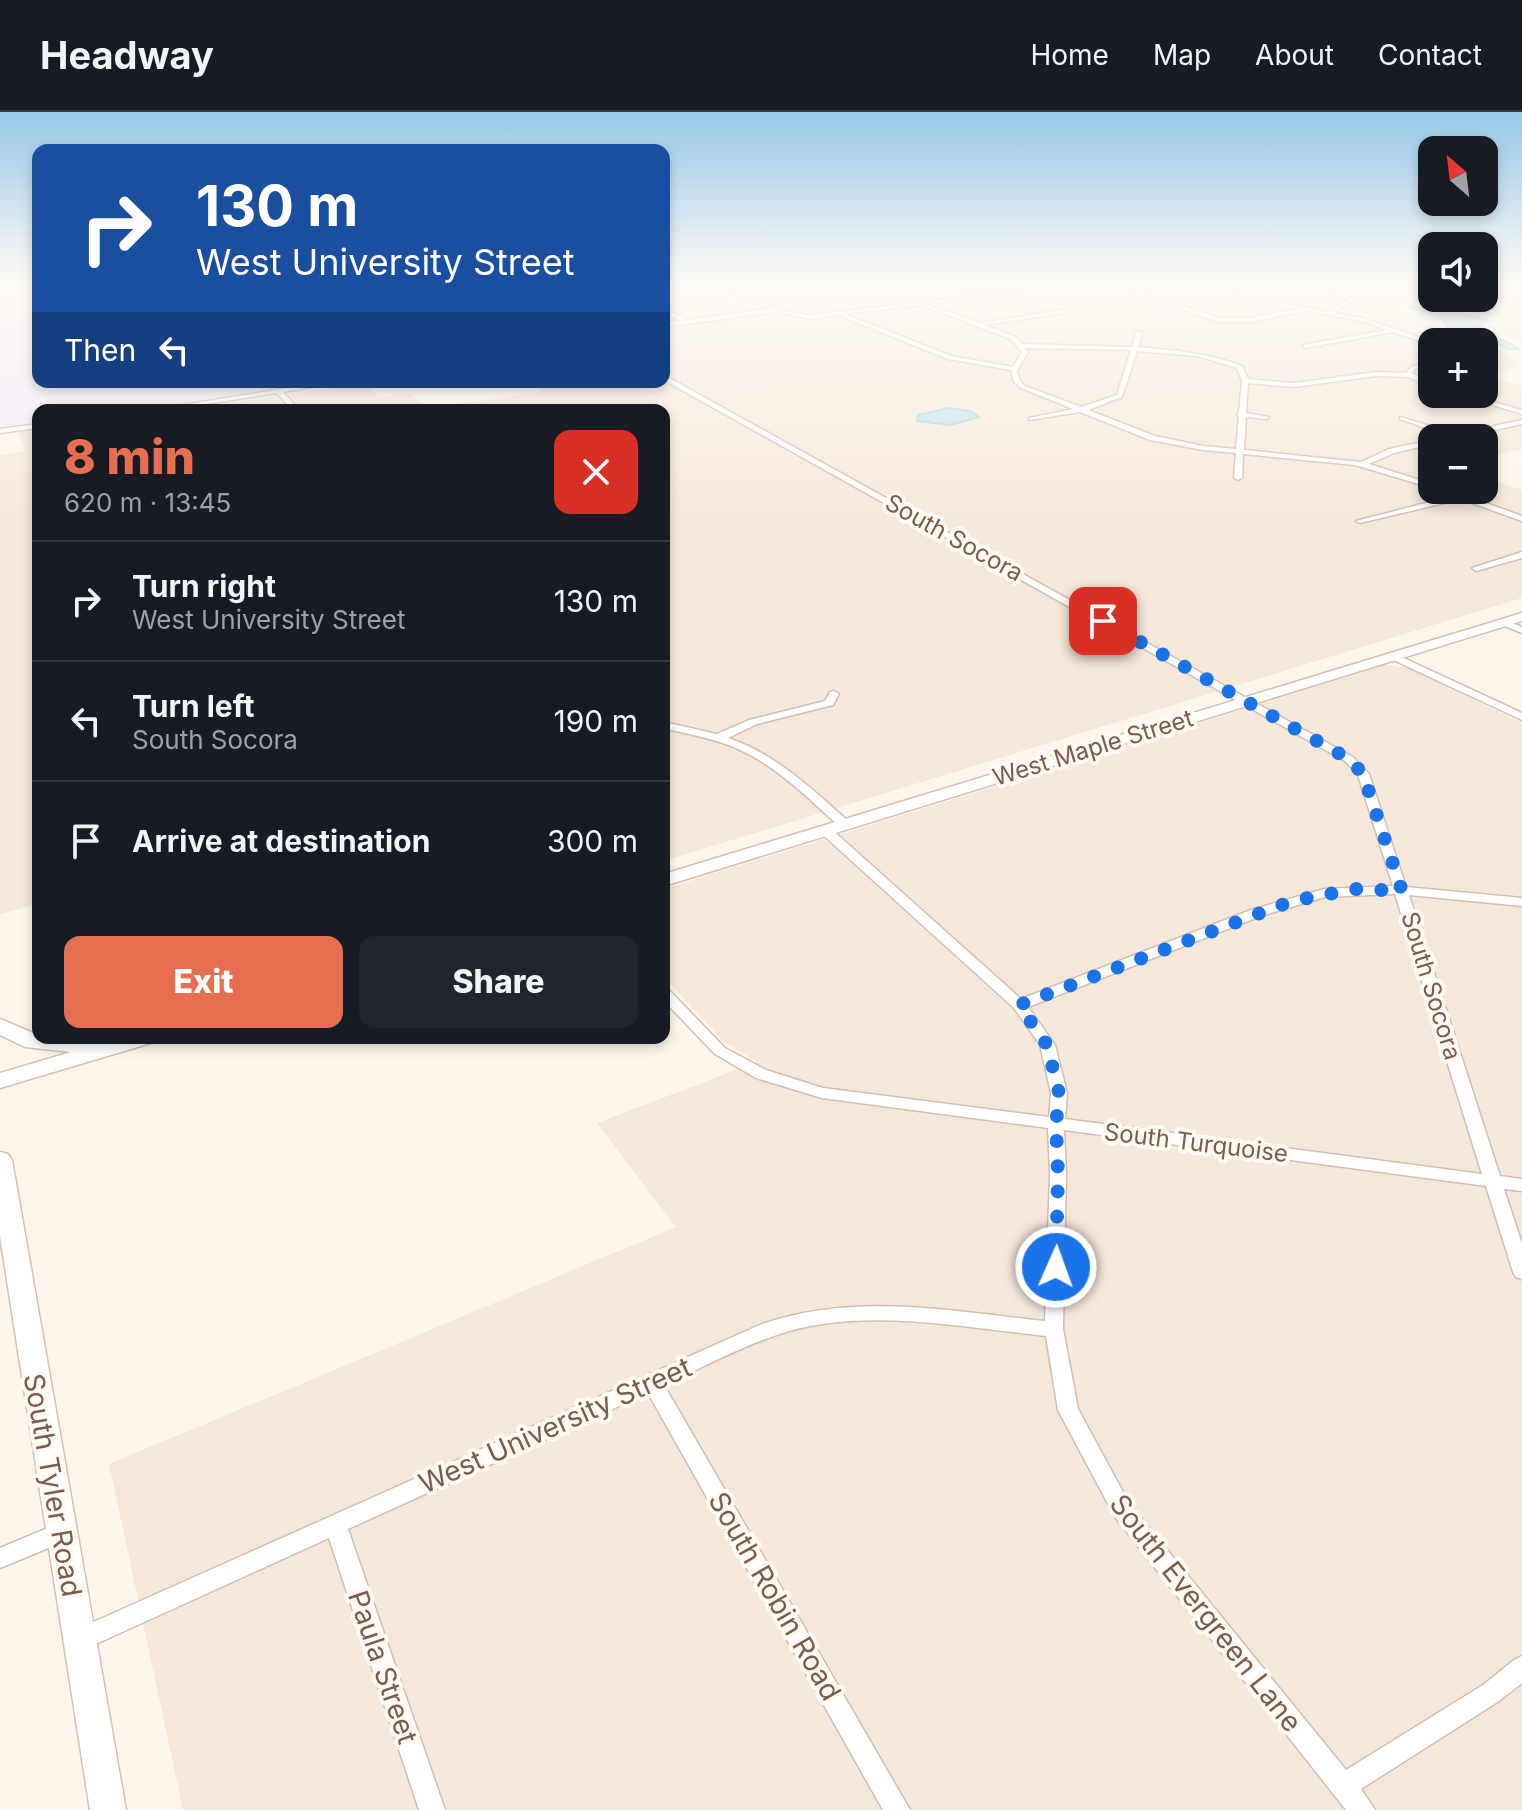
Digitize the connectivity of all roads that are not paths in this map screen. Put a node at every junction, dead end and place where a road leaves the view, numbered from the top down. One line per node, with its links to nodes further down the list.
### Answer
1 (969, 361): 6 (street)
2 (1020, 361): 6 (street)
3 (1132, 361): 18 (street)
4 (1229, 361): 10 (street)
5 (1418, 367): 7 (street)
6 (1016, 369): 18 (street)
7 (1409, 375): 9 (street); 10 (street)
8 (670, 380): 45 (street, South Socora)
9 (1418, 380)
10 (1245, 381): 20 (street)
11 (307, 388): 12 (street)
12 (280, 393): 15 (street); 16 (street)
13 (1512, 398): 14 (street)
14 (1498, 401)
15 (198, 404)
16 (290, 404)
17 (1498, 405): 19 (street)
18 (1077, 410): 23 (street); 30 (street)
19 (1522, 412)
20 (1240, 414): 21 (street); 30 (street)
21 (1266, 417)
22 (1402, 418): 25 (street)
23 (1031, 419)
24 (1522, 422): 27 (street)
25 (1418, 424)
26 (32, 427): 28 (street)
27 (1498, 427)
28 (0, 431)
29 (1418, 446): 31 (street)
30 (1238, 452): 31 (street); 32 (street)
31 (1361, 465): 33 (street)
32 (1238, 478)
33 (1418, 482)
34 (1432, 504): 37 (street)
35 (1480, 504): 36 (street)
36 (1522, 519)
37 (1360, 521)
38 (1522, 555): 39 (street)
39 (1476, 568)
40 (1522, 617): 41 (main road, West Maple Street)
41 (1503, 622): 42 (street); 43 (main road, West Maple Street)
42 (1522, 630)
43 (1393, 656): 45 (main road, West Maple Street); 46 (street)
44 (834, 694): 48 (street)
45 (1246, 701): 49 (main road, West Maple Street); 52 (street, South Socora)
46 (1522, 717)
47 (670, 726): 48 (street)
48 (718, 738): 49 (street)
49 (845, 825): 50 (main road, West Maple Street)
50 (826, 831): 51 (main road, West Maple Street); 55 (street, South Evergreen Lane)
51 (670, 878)
52 (1402, 891): 53 (street); 55 (street); 64 (street, South Socora)
53 (1522, 902)
54 (670, 999): 62 (street, South Turquoise)
55 (1019, 1005): 62 (street, South Evergreen Lane)
56 (0, 1026): 57 (main road)
57 (32, 1041)
58 (62, 1044): 60 (main road)
59 (124, 1044): 60 (main road)
60 (108, 1049): 61 (main road)
61 (0, 1081)
62 (1056, 1125): 64 (street, South Turquoise); 67 (street, South Evergreen Lane)
63 (1, 1167): 70 (main road, South Tyler Road)
64 (1492, 1181): 65 (street, South Turquoise); 66 (street, South Socora)
65 (1522, 1185)
66 (1522, 1272)
67 (1054, 1329): 68 (street, West University Street); 74 (street, South Evergreen Lane)
68 (652, 1382): 69 (street, West University Street); 77 (street, South Robin Road)
69 (335, 1524): 72 (street, West University Street); 76 (street, Paula Street)
70 (62, 1532): 71 (street); 72 (main road, South Tyler Road)
71 (0, 1558)
72 (79, 1640): 75 (main road, South Tyler Road)
73 (1522, 1668): 74 (street)
74 (1343, 1786): 78 (street, South Evergreen Lane)
75 (108, 1810)
76 (432, 1810)
77 (897, 1810)
78 (1362, 1810)

